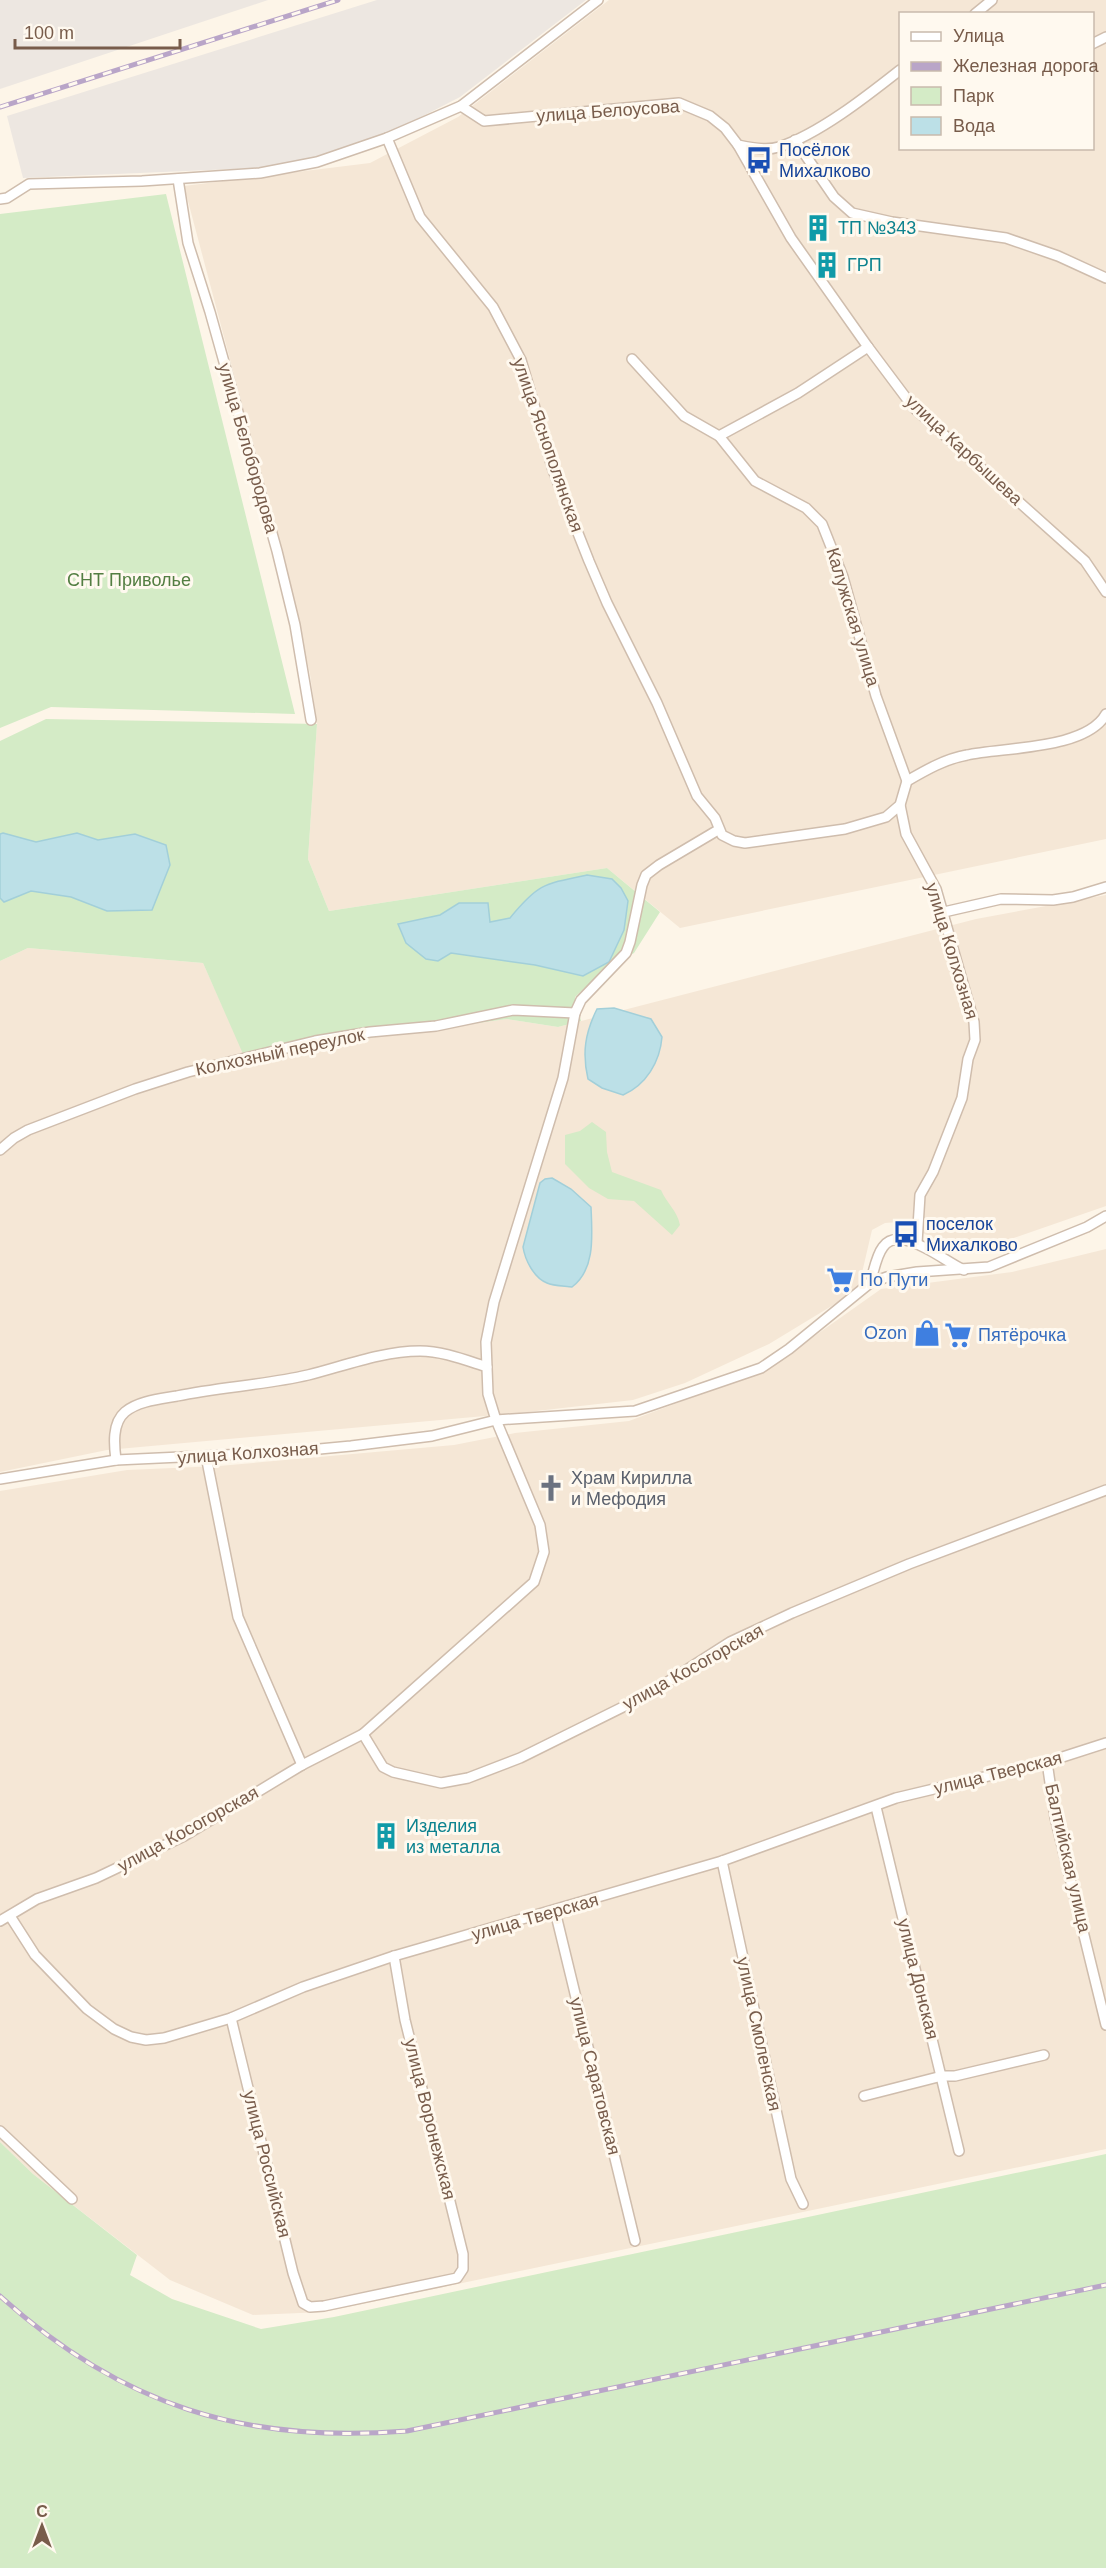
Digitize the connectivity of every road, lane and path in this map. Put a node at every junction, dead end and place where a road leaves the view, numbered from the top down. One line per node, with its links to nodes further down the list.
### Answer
1 (598, 0): 5 (street)
2 (992, 0): 3 (street)
3 (977, 12)
4 (899, 71): 7 (street)
5 (461, 106): 6 (street); 8 (street, улица Белоусова)
6 (387, 138): 9 (street); 20 (street, улица Яснополянская)
7 (795, 140): 8 (street); 11 (street)
8 (738, 145): 12 (street, улица Карбышева)
9 (178, 179): 10 (street); 17 (street, улица Белобородова)
10 (0, 199)
11 (1106, 278)
12 (868, 347): 14 (street); 15 (street, улица Карбышева)
13 (633, 358): 14 (street, Калужская улица)
14 (719, 436): 18 (street, Калужская улица)
15 (1106, 592)
16 (1106, 714): 18 (street)
17 (311, 720)
18 (908, 781): 19 (street)
19 (900, 805): 20 (street); 22 (street, улица Колхозная)
20 (718, 830): 23 (street)
21 (1106, 887): 22 (street)
22 (944, 912): 26 (street, улица Колхозная)
23 (575, 1013): 24 (street, Колхозный переулок); 29 (street, улица Косогорская)
24 (0, 1150)
25 (1106, 1216): 27 (street)
26 (918, 1240): 27 (street); 28 (street)
27 (966, 1270): 28 (street)
28 (870, 1283): 30 (street, улица Колхозная)
29 (487, 1367): 30 (street, улица Косогорская); 32 (street)
30 (496, 1420): 31 (street, улица Колхозная); 35 (street, улица Косогорская)
31 (206, 1456): 32 (street, улица Колхозная); 38 (street)
32 (116, 1460): 33 (street, улица Колхозная)
33 (0, 1479)
34 (1106, 1490): 35 (street, улица Косогорская)
35 (363, 1734): 38 (street, улица Косогорская)
36 (1106, 1743): 37 (street, улица Тверская)
37 (1047, 1762): 39 (street, улица Тверская); 46 (street, Балтийская улица)
38 (302, 1765): 42 (street, улица Косогорская)
39 (876, 1807): 40 (street, улица Тверская); 50 (street, улица Донская)
40 (722, 1861): 41 (street, улица Тверская); 55 (street, улица Смоленская)
41 (555, 1911): 44 (street, улица Тверская); 56 (street, улица Саратовская)
42 (10, 1916): 43 (street, улица Косогорская); 47 (street, улица Тверская)
43 (0, 1922)
44 (394, 1956): 47 (street, улица Тверская); 57 (street, улица Воронежская)
45 (1106, 1970): 46 (street)
46 (1095, 1973): 48 (street, Балтийская улица)
47 (231, 2018): 57 (street, улица Российская)
48 (1106, 2025)
49 (1044, 2055): 50 (street)
50 (942, 2076): 51 (street); 53 (street, улица Донская)
51 (864, 2096)
52 (0, 2132): 54 (street)
53 (959, 2151)
54 (72, 2199)
55 (803, 2204)
56 (635, 2241)
57 (307, 2307)

